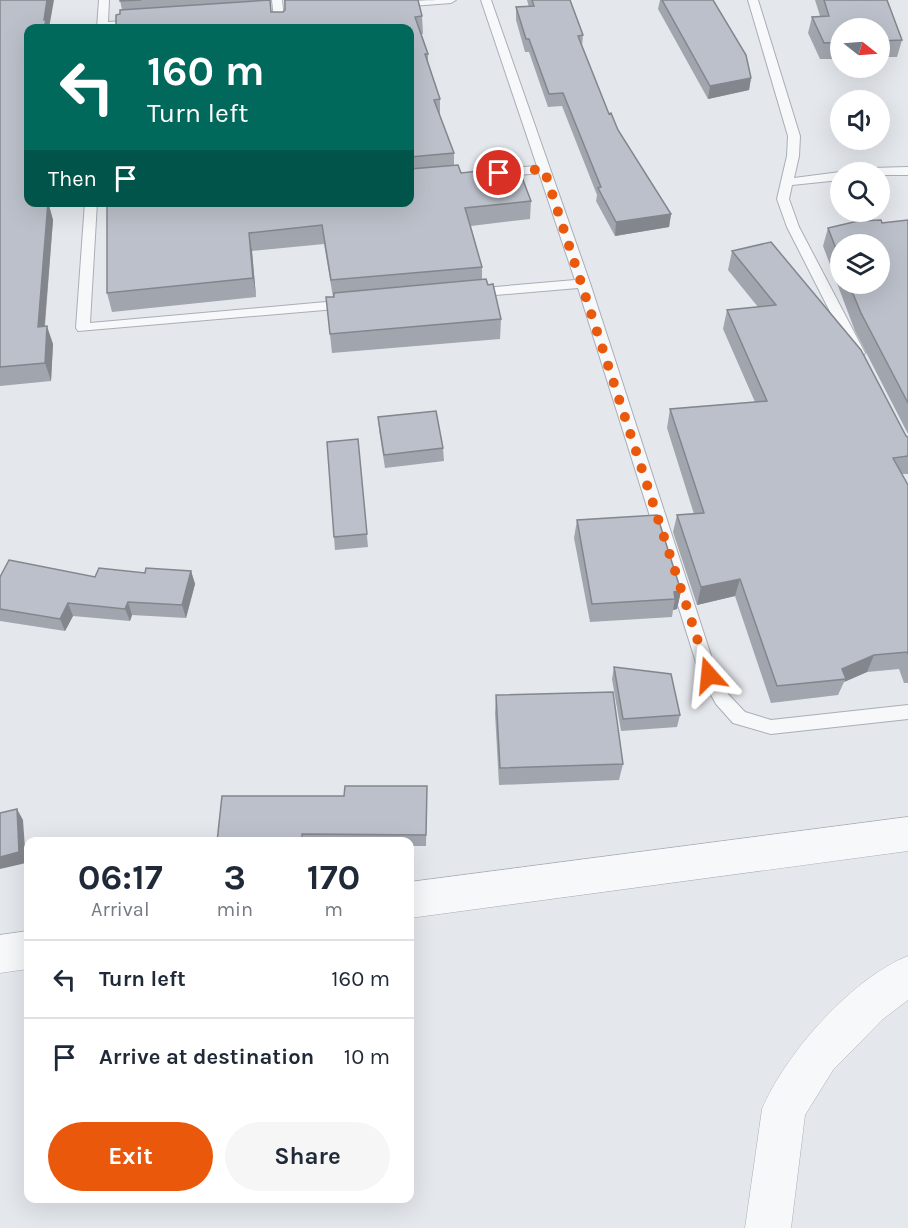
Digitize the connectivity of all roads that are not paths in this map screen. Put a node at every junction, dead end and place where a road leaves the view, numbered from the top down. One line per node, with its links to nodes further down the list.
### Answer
1 (104, 0): 10 (lane)
2 (277, 0): 7 (lane)
3 (451, 0): 6 (lane)
4 (486, 0): 13 (lane)
5 (753, 0): 18 (lane)
6 (382, 5)
7 (284, 12): 8 (lane); 12 (lane)
8 (267, 13)
9 (149, 22): 11 (lane)
10 (102, 24)
11 (130, 24)
12 (281, 24)
13 (544, 169): 16 (lane); 20 (lane)
14 (890, 171): 15 (lane)
15 (908, 171)
16 (488, 174)
17 (830, 177): 18 (lane)
18 (788, 182): 23 (lane)
19 (91, 207): 22 (lane)
20 (583, 283): 21 (lane); 24 (lane)
21 (464, 294)
22 (357, 303)
23 (866, 369)
24 (908, 712)
25 (908, 834): 26 (street)
26 (414, 899)
27 (24, 951): 28 (street)
28 (0, 954)
29 (908, 975): 30 (street)
30 (768, 1228)

